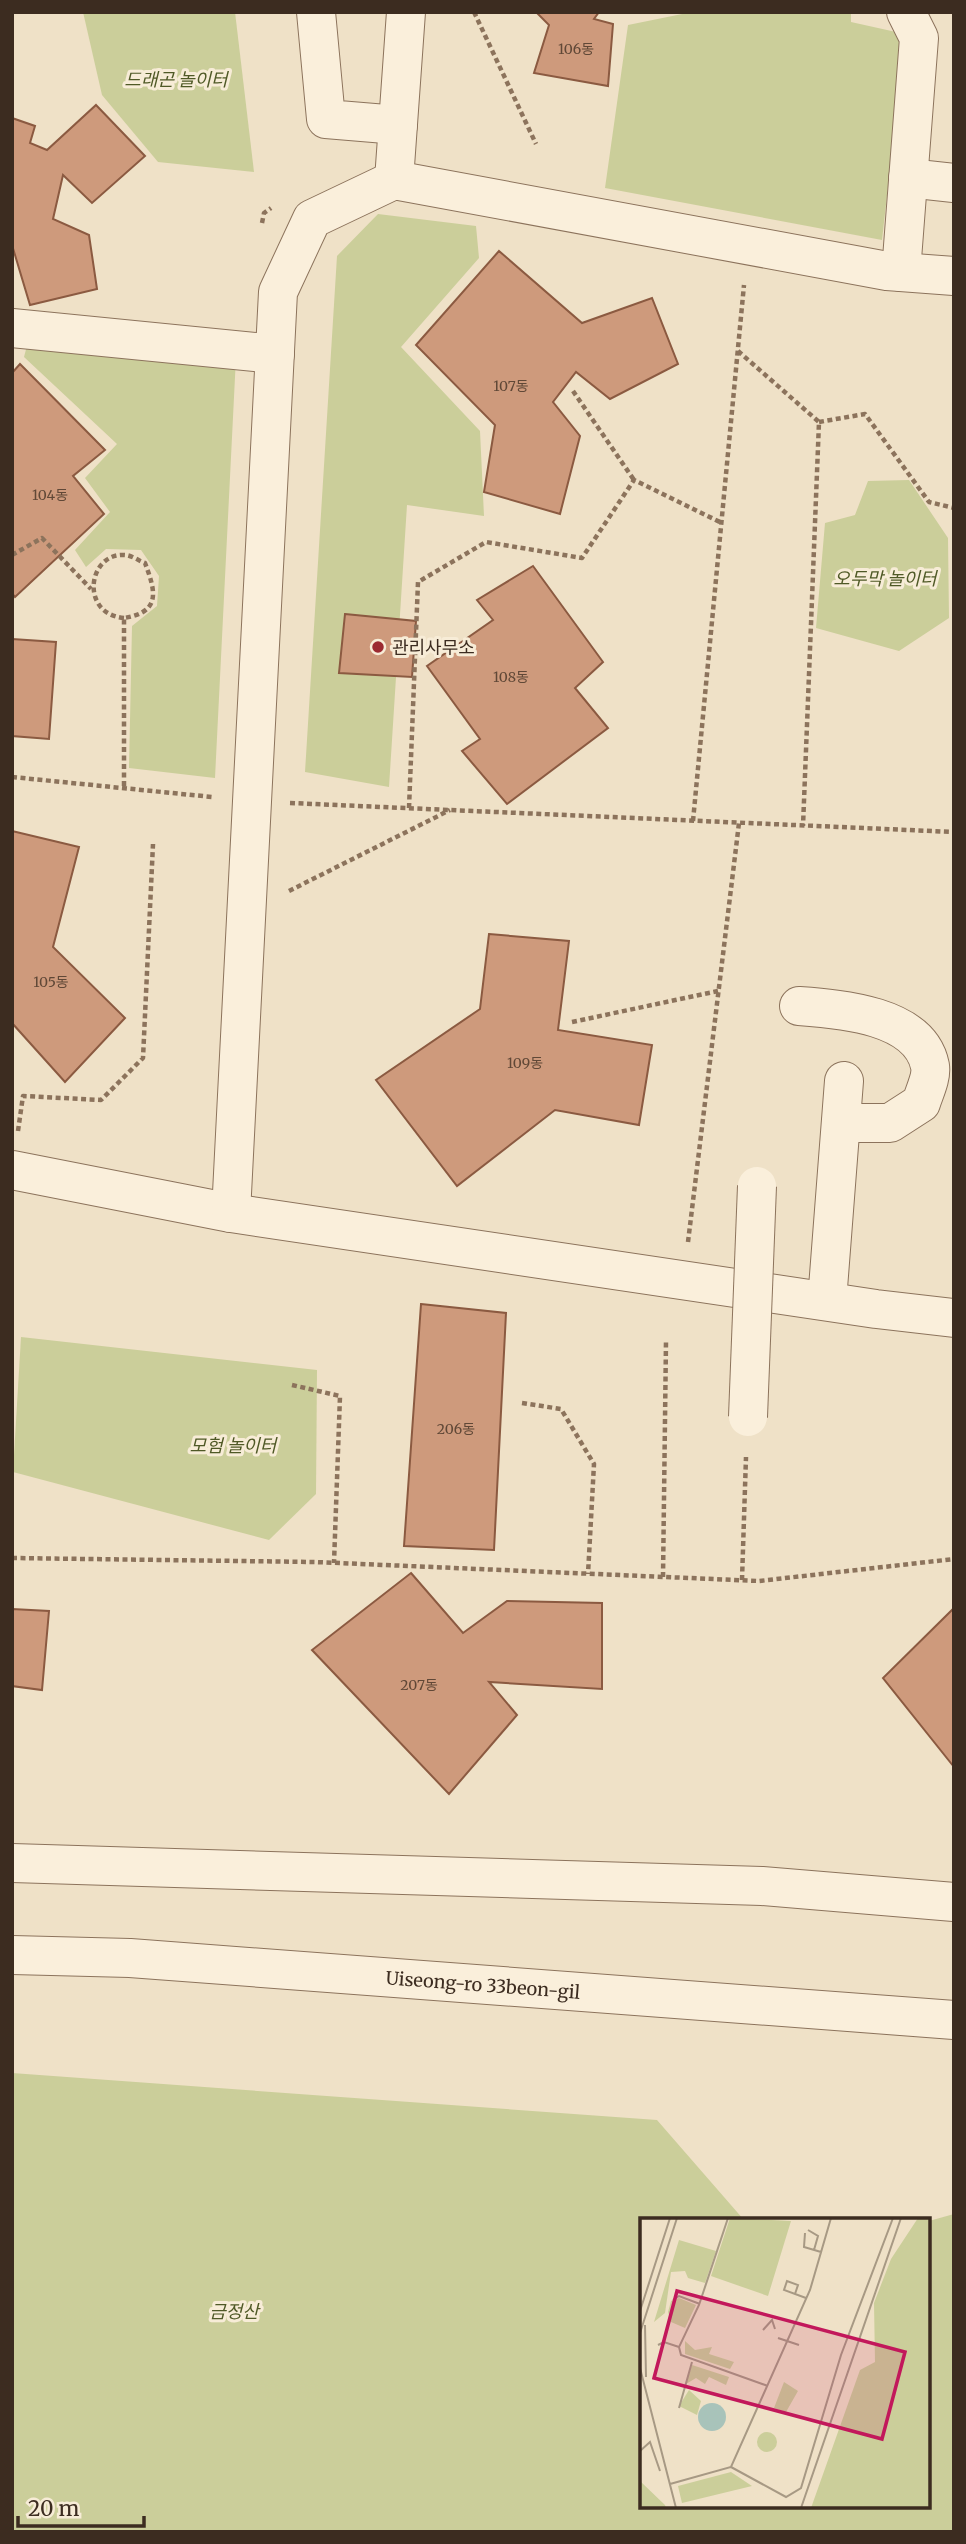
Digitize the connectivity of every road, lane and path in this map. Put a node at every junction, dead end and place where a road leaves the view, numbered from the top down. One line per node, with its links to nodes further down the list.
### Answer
1 (316, 12): 5 (street)
2 (406, 12): 5 (street)
3 (474, 12): 6 (path)
4 (906, 12): 7 (street)
5 (398, 125): 8 (street)
6 (536, 144)
7 (908, 177): 9 (street); 11 (street)
8 (394, 180): 10 (street); 15 (street)
9 (954, 183)
10 (748, 245): 11 (street); 14 (path)
11 (901, 272): 12 (street)
12 (954, 276)
13 (12, 328): 15 (street)
14 (738, 352): 17 (path); 20 (path)
15 (275, 354): 26 (street)
16 (573, 391): 18 (path)
17 (819, 422): 19 (path); 31 (path)
18 (634, 480): 20 (path); 27 (path)
19 (954, 508)
20 (722, 523): 29 (path)
21 (12, 555): 22 (path)
22 (92, 590): 23 (path); 23 (path)
23 (124, 618): 25 (path)
24 (12, 777): 25 (path)
25 (124, 788): 26 (path)
26 (252, 801): 27 (path); 42 (street)
27 (409, 808): 28 (path)
28 (451, 810): 29 (path); 34 (path)
29 (693, 821): 30 (path)
30 (739, 823): 31 (path); 35 (path)
31 (803, 825): 32 (path)
32 (954, 832)
33 (153, 844): 40 (path)
34 (283, 895)
35 (718, 991): 37 (path); 43 (path)
36 (799, 1006): 39 (street)
37 (572, 1022)
38 (844, 1081): 39 (street)
39 (841, 1123): 44 (street)
40 (15, 1152): 42 (street)
41 (757, 1186): 49 (street, bridge)
42 (230, 1213): 44 (street)
43 (688, 1243)
44 (827, 1301): 45 (street)
45 (954, 1318)
46 (666, 1341): 54 (path)
47 (292, 1385): 52 (path)
48 (522, 1404): 53 (path)
49 (748, 1418): 55 (path)
50 (12, 1558): 52 (path)
51 (954, 1559): 55 (path)
52 (334, 1563): 53 (path)
53 (589, 1574): 54 (path)
54 (663, 1577): 55 (path)
55 (741, 1580)
56 (12, 1863): 57 (street)
57 (954, 1902)
58 (12, 1955): 59 (street, Uiseong-ro 33beon-gil)
59 (954, 2020)

